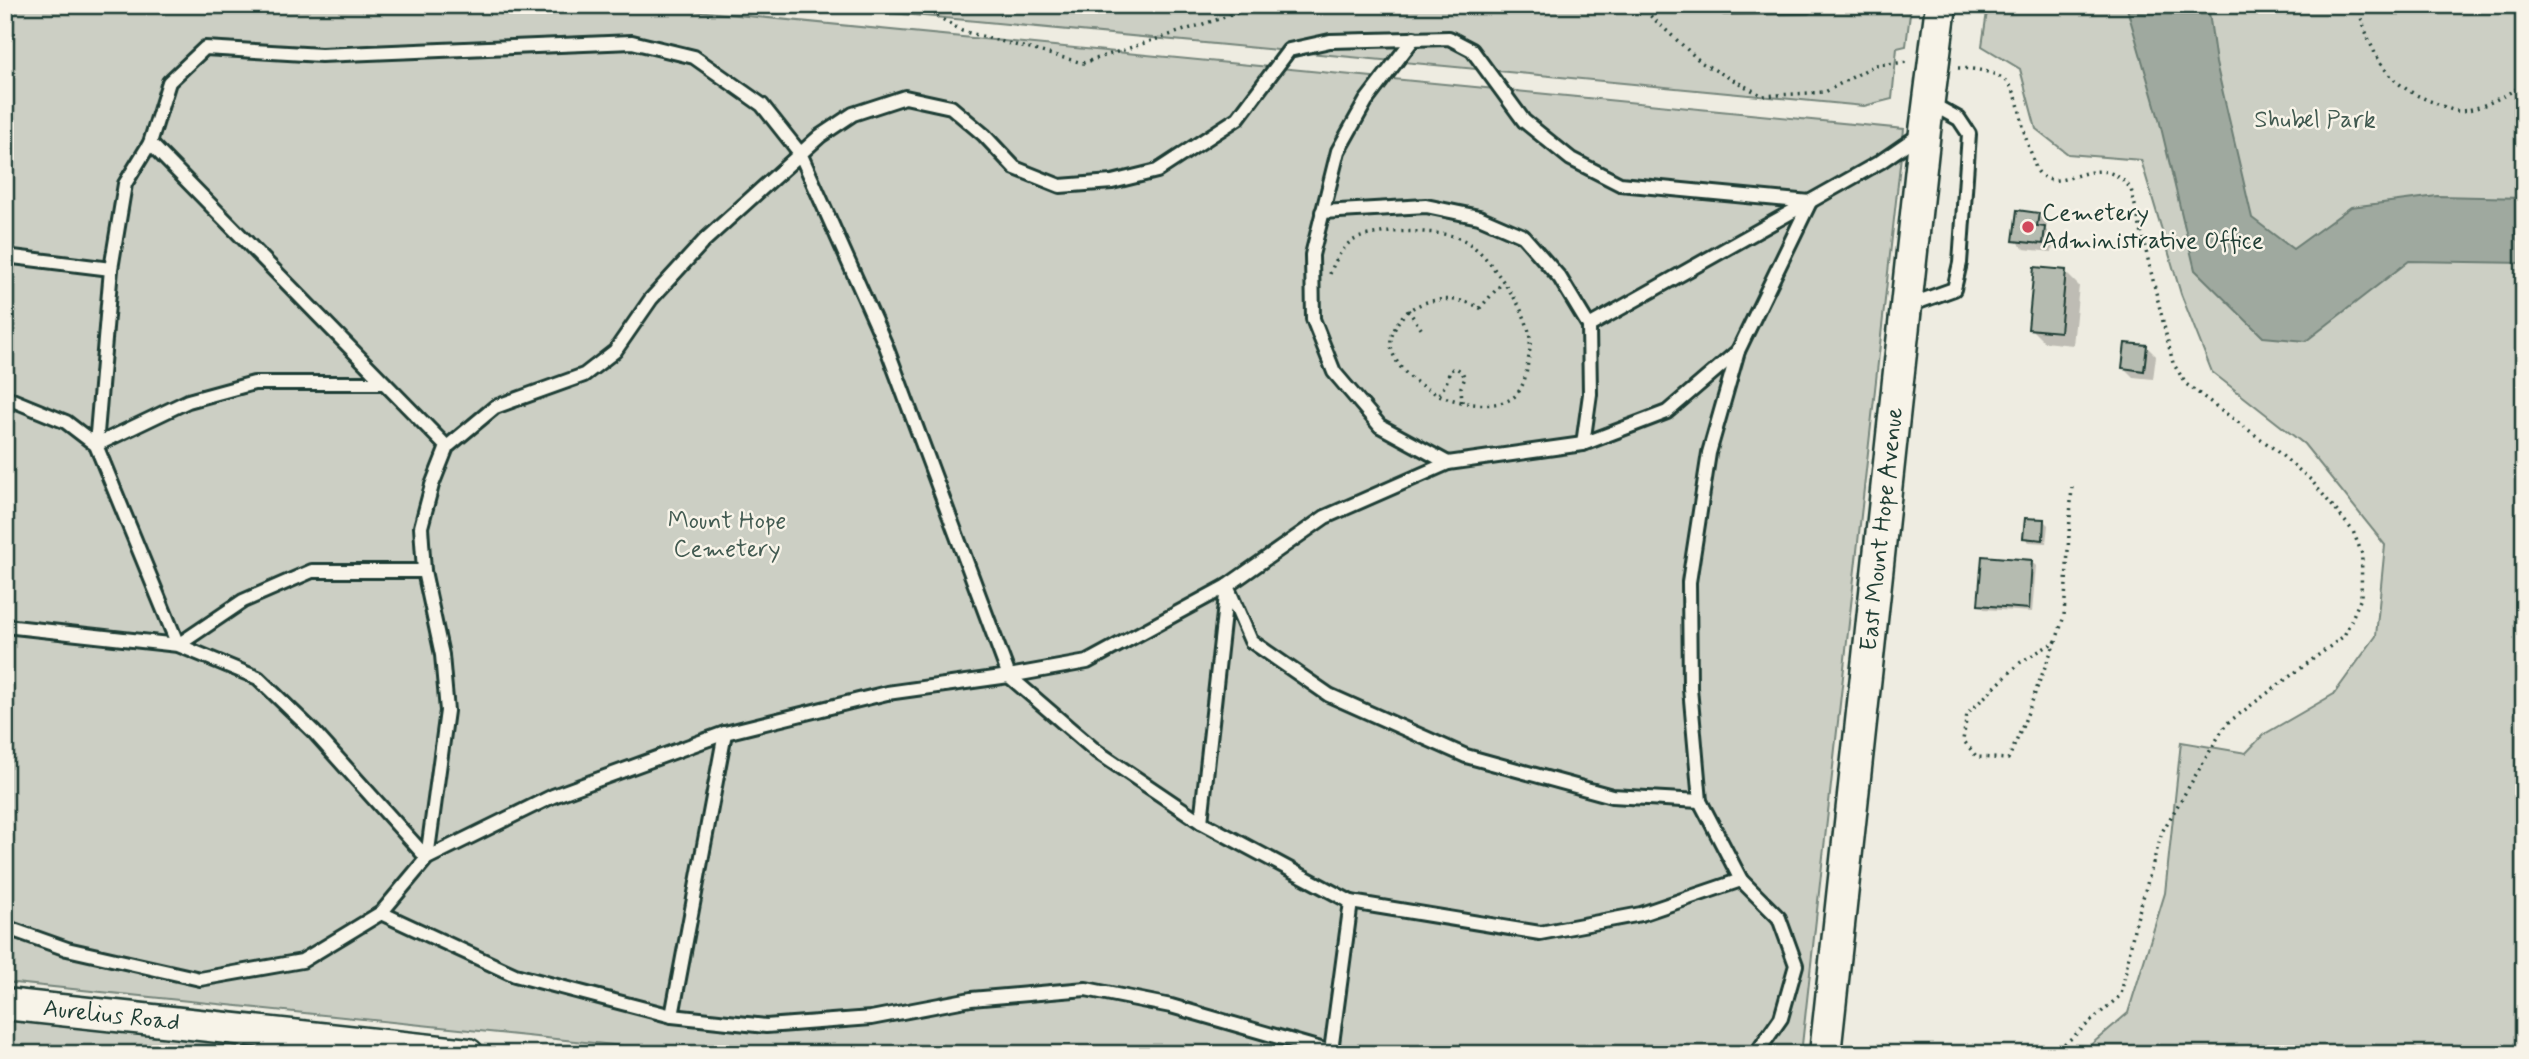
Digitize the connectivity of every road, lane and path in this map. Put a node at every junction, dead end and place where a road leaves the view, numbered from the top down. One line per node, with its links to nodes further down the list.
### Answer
1 (919, 5): 2 (path)
2 (1262, 5)
3 (1642, 5): 7 (path)
4 (1941, 5): 10 (street, East Mount Hope Avenue)
5 (2357, 5): 9 (path)
6 (1414, 38): 12 (lane); 13 (lane); 14 (lane)
7 (1914, 63)
8 (1963, 68): 53 (path)
9 (2524, 85)
10 (1927, 117): 13 (lane); 19 (street, East Mount Hope Avenue); 19 (lane)
11 (150, 143): 12 (lane); 16 (lane); 24 (lane)
12 (800, 153): 30 (lane); 38 (lane)
13 (1810, 202): 21 (lane); 23 (lane)
14 (1322, 212): 21 (lane); 31 (lane)
15 (5, 257): 16 (lane)
16 (111, 269): 29 (lane)
17 (1503, 282): 18 (path); 20 (path); 27 (path)
18 (1326, 283)
19 (1907, 306): 52 (street, East Mount Hope Avenue)
20 (1408, 310): 22 (path); 25 (path)
21 (1589, 326): 28 (lane)
22 (1422, 330)
23 (1738, 351): 28 (lane); 40 (lane)
24 (384, 383): 29 (lane); 30 (lane)
25 (1439, 394): 27 (path); 27 (path)
26 (5, 397): 29 (lane)
27 (1462, 402)
28 (1583, 444): 31 (lane)
29 (96, 445): 37 (lane)
30 (447, 447): 33 (lane)
31 (1448, 463): 34 (lane)
32 (2071, 485): 36 (path)
33 (424, 570): 37 (lane); 42 (lane)
34 (1227, 586): 38 (lane); 40 (lane); 41 (lane)
35 (5, 626): 37 (lane)
36 (2056, 640): 36 (path)
37 (178, 645): 42 (lane)
38 (1009, 676): 39 (lane); 41 (lane)
39 (725, 733): 42 (lane); 48 (lane)
40 (1700, 801): 43 (lane)
41 (1201, 822): 44 (lane)
42 (427, 858): 45 (lane)
43 (1741, 880): 44 (lane); 51 (lane)
44 (1351, 902): 49 (lane)
45 (381, 913): 46 (lane); 48 (lane)
46 (5, 927)
47 (5, 1004): 50 (street, Aurelius Road)
48 (672, 1016): 49 (lane)
49 (1335, 1053)
50 (468, 1054)
51 (1756, 1054)
52 (1825, 1054)
53 (2048, 1054)

